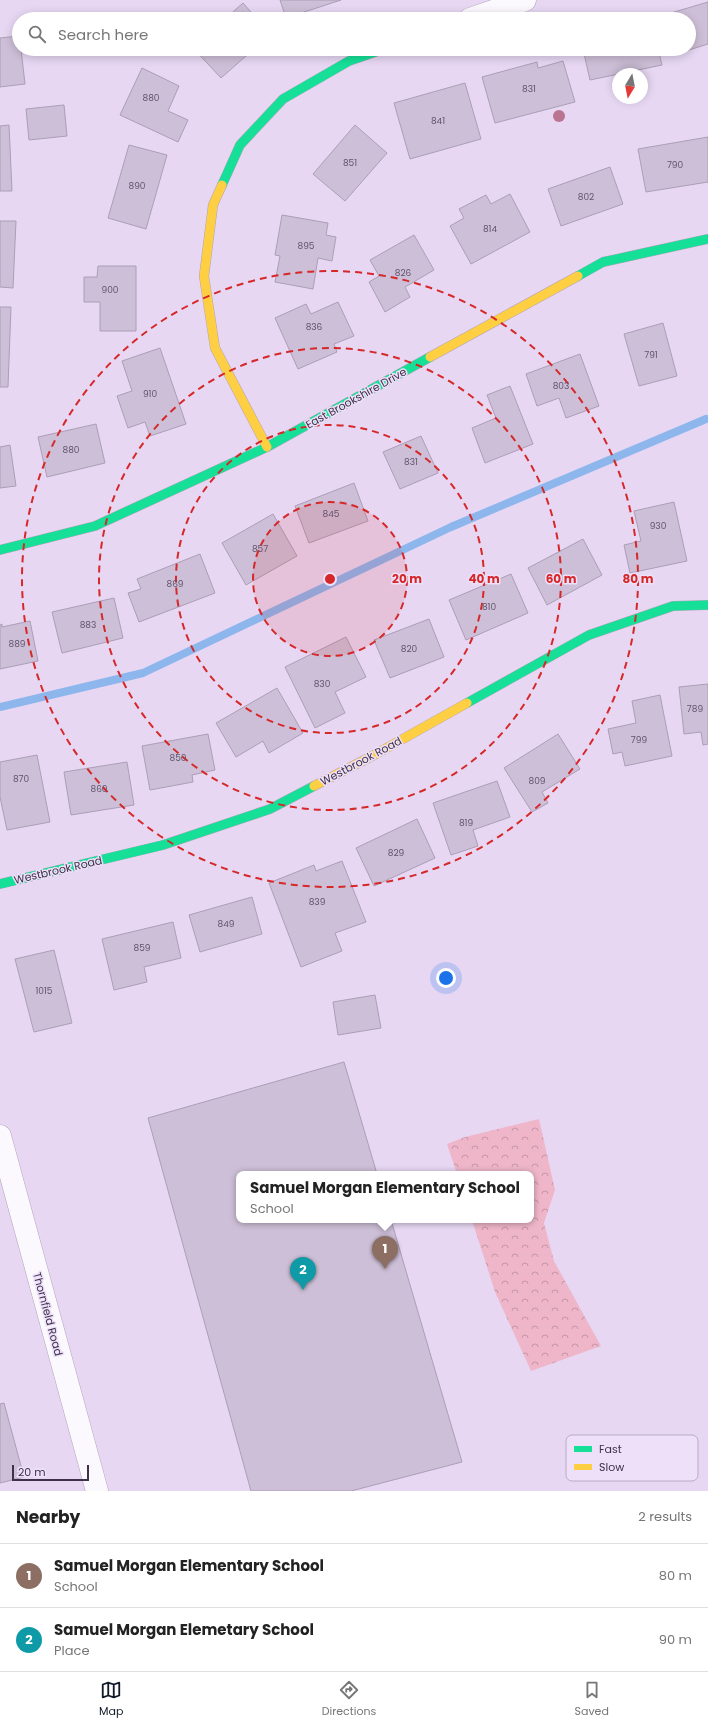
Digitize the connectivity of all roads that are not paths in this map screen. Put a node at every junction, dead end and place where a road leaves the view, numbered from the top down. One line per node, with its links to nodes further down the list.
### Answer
1 (525, 0): 2 (street)
2 (490, 12)
3 (364, 56): 5 (street)
4 (708, 241): 5 (street, East Brookshire Drive)
5 (267, 447): 6 (street, East Brookshire Drive)
6 (0, 550)
7 (708, 604): 8 (street, Westbrook Road)
8 (0, 884)
9 (0, 1136): 10 (street, Thornfield Road)
10 (97, 1491)

